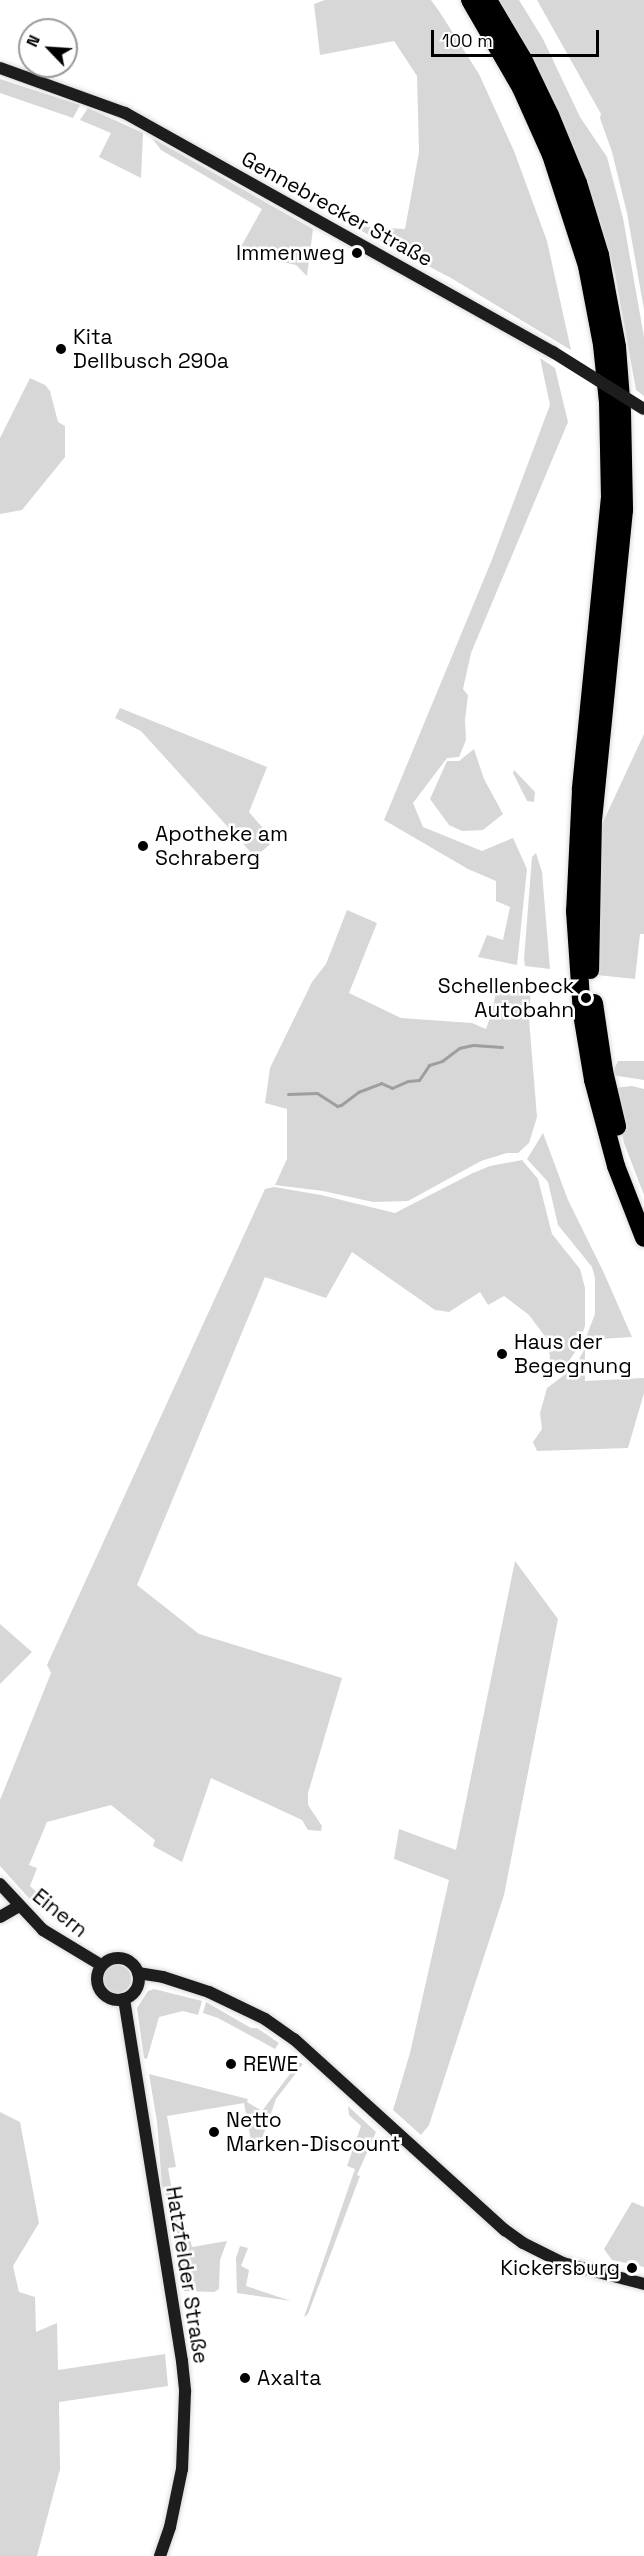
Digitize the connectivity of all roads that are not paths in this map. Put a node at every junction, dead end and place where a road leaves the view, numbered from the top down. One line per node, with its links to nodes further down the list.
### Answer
1 (470, 0): 5 (highway)
2 (488, 0): 5 (highway)
3 (0, 68): 4 (main road, Gennebrecker Straße, bridge)
4 (644, 409)
5 (584, 962): 6 (highway)
6 (606, 1108): 7 (highway); 8 (highway)
7 (644, 1208)
8 (644, 1238)
9 (0, 1884): 10 (main road, Einern)
10 (19, 1906): 11 (main road); 12 (main road, Einern)
11 (0, 1917)
12 (101, 1965): 13 (main road); 14 (main road)
13 (138, 1973): 14 (main road); 15 (main road)
14 (124, 1999): 16 (main road, Hatzfelder Straße)
15 (644, 2284)
16 (160, 2556)

